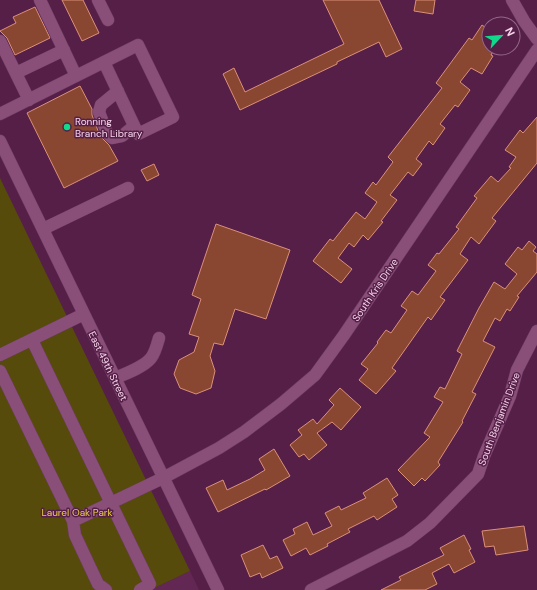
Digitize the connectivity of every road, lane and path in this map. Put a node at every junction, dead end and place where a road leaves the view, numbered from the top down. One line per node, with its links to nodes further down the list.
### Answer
1 (40, 0): 7 (street)
2 (98, 0): 4 (street)
3 (512, 0): 5 (street)
4 (108, 20)
5 (537, 39)
6 (0, 41): 10 (street)
7 (64, 50): 10 (street); 11 (street)
8 (537, 50): 26 (street, South Kris Drive)
9 (104, 62): 11 (street); 12 (street); 15 (street)
10 (16, 73): 13 (street)
11 (76, 76): 13 (street)
12 (118, 91): 15 (street); 15 (street)
13 (29, 100): 14 (street)
14 (0, 114)
15 (134, 126)
16 (0, 141): 18 (street, East 49th Street)
17 (128, 188): 18 (street)
18 (43, 229): 19 (street, East 49th Street)
19 (84, 314): 22 (street); 25 (street, East 49th Street)
20 (537, 331): 32 (street, South Benjamin Drive)
21 (159, 338): 25 (street)
22 (32, 340): 23 (street); 27 (street)
23 (0, 355)
24 (0, 371): 28 (street)
25 (115, 378): 26 (street, East 49th Street)
26 (163, 478): 27 (street, South Kris Drive); 31 (street, East 49th Street)
27 (111, 502): 28 (street, South Kris Drive); 30 (street)
28 (72, 520): 29 (street)
29 (106, 590)
30 (140, 590)
31 (218, 590)
32 (311, 590)

